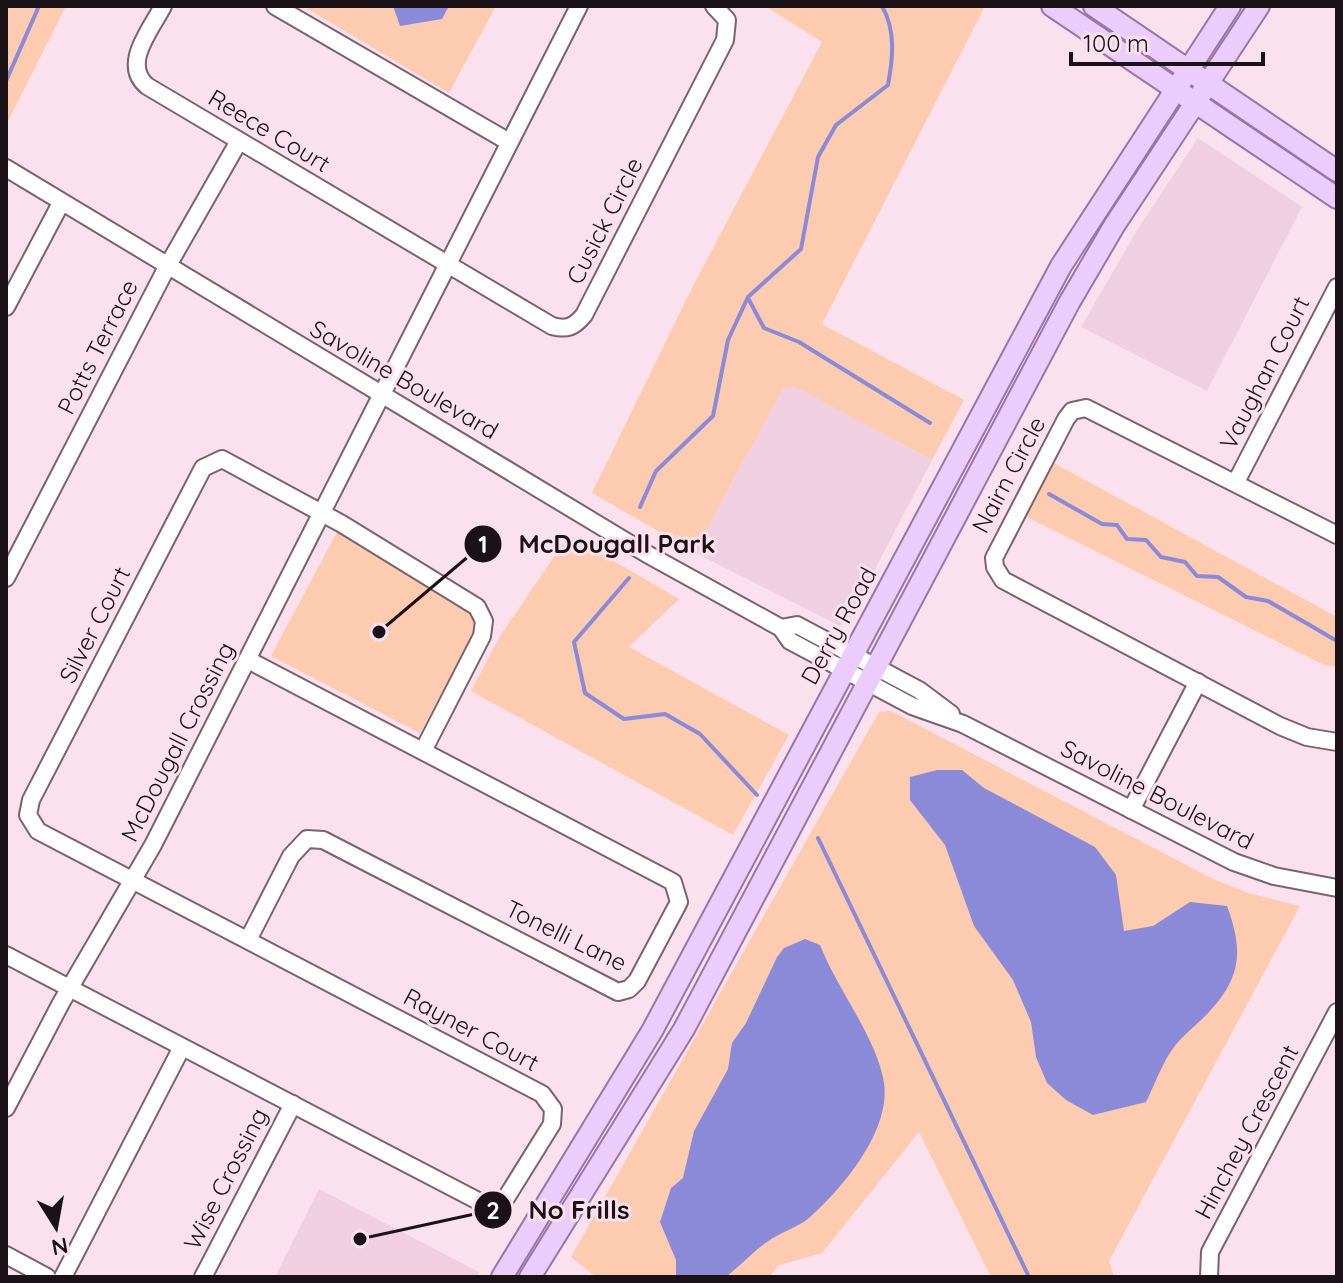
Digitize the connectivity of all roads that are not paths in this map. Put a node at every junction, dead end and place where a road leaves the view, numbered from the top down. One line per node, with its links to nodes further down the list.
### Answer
1 (163, 6): 13 (street, Reece Court)
2 (275, 6): 14 (street)
3 (579, 6): 14 (street)
4 (714, 6): 19 (street, Cusick Circle)
5 (1052, 6): 11 (main road)
6 (1094, 6): 9 (main road)
7 (1230, 6): 9 (main road, Derry Road)
8 (1259, 6): 10 (main road)
9 (1188, 69): 10 (main road); 11 (main road, Derry Road)
10 (1208, 82): 12 (main road); 16 (main road)
11 (1175, 88): 12 (main road); 29 (main road, Derry Road)
12 (1195, 102): 17 (main road); 30 (main road)
13 (239, 141): 19 (street, Reece Court); 20 (street, Potts Terrace)
14 (509, 142): 19 (street)
15 (6, 168): 18 (street, Savoline Boulevard)
16 (1337, 171)
17 (1337, 198)
18 (61, 203): 20 (street, Savoline Boulevard); 22 (street)
19 (447, 262): 23 (street)
20 (167, 267): 23 (street, Savoline Boulevard); 27 (street, Potts Terrace)
21 (1337, 287): 24 (street, Vaughan Court)
22 (6, 307)
23 (384, 393): 25 (street, McDougall Crossing); 29 (street, Savoline Boulevard)
24 (1236, 482): 26 (street, Nairn Circle); 31 (street, Nairn Circle)
25 (323, 513): 28 (street, McDougall Crossing); 33 (street); 35 (street, Silver Court)
26 (1337, 535)
27 (6, 578)
28 (248, 660): 33 (street, Tonelli Lane); 35 (street, McDougall Crossing)
29 (847, 661): 30 (street, Savoline Boulevard); 48 (main road, Derry Road)
30 (871, 674): 34 (street, Savoline Boulevard); 49 (main road)
31 (1198, 682): 32 (street, Nairn Circle); 34 (street)
32 (1337, 742)
33 (423, 751): 37 (street, Tonelli Lane)
34 (1131, 810): 36 (street, Savoline Boulevard)
35 (133, 881): 37 (street, Rayner Court); 39 (street, McDougall Crossing)
36 (1337, 888)
37 (248, 940): 42 (street, Rayner Court)
38 (6, 955): 39 (street, Rayner Court)
39 (69, 988): 41 (street, Rayner Court); 43 (street, McDougall Crossing)
40 (1336, 1015): 50 (street, Hinchey Crescent)
41 (182, 1047): 42 (street, Rayner Court); 46 (street)
42 (293, 1104): 47 (street, Wise Crossing)
43 (6, 1108)
44 (6, 1255): 45 (street)
45 (47, 1277)
46 (63, 1277)
47 (203, 1277)
48 (502, 1277)
49 (530, 1277)
50 (1209, 1277)

